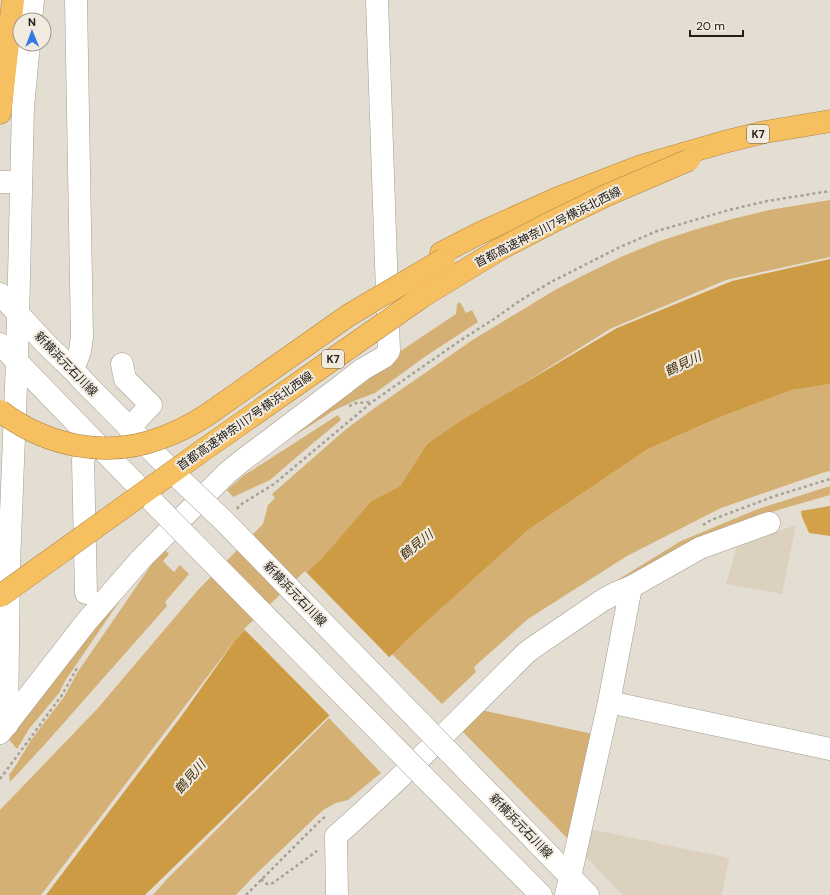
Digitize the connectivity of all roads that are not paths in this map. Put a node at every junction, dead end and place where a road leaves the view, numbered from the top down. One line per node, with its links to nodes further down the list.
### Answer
1 (13, 0): 7 (highway)
2 (33, 0): 5 (street)
3 (76, 0): 17 (street)
4 (377, 0): 26 (street)
5 (32, 12)
6 (28, 52): 11 (street)
7 (0, 113)
8 (830, 122): 10 (highway, K7)
9 (830, 128): 10 (highway, K7)
10 (688, 156): 18 (highway, K7); 19 (highway, K7, bridge); 23 (highway, 首都高速神奈川7号横浜北西線 / K7); 25 (highway, 首都高速神奈川7号横浜北西線 / K7, bridge)
11 (11, 182): 13 (street)
12 (0, 294): 13 (street, 新横浜元石川線)
13 (18, 313): 15 (street); 17 (street, 新横浜元石川線)
14 (0, 344): 15 (street)
15 (17, 361): 21 (street); 28 (street)
16 (122, 364): 20 (street)
17 (73, 370): 20 (street, 新横浜元石川線)
18 (0, 402)
19 (0, 411)
20 (129, 428): 30 (street, 新横浜元石川線, bridge)
21 (97, 444): 26 (street); 32 (street, bridge)
22 (769, 523): 24 (street)
23 (0, 587)
24 (631, 587): 27 (street); 31 (street)
25 (0, 596)
26 (87, 606): 28 (street)
27 (609, 702): 29 (street); 30 (street)
28 (4, 729)
29 (830, 749)
30 (568, 886): 33 (street, 新横浜元石川線)
31 (337, 895)
32 (541, 895)
33 (588, 895)

